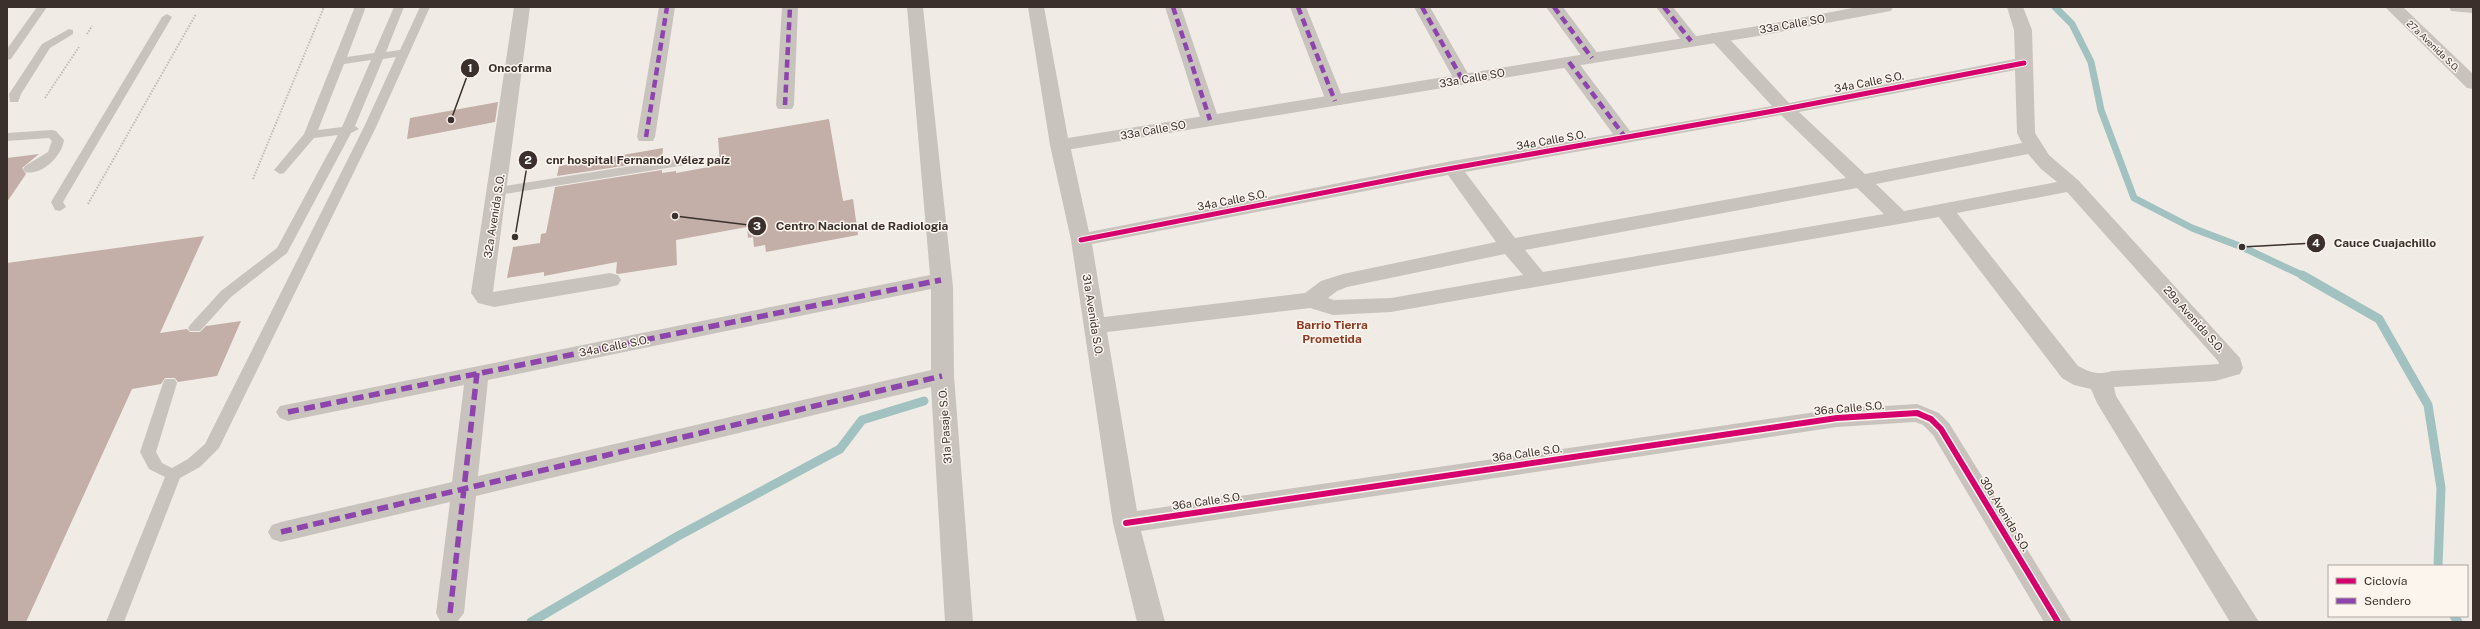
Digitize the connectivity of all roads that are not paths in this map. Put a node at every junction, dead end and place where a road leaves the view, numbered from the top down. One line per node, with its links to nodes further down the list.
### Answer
1 (42, 7): 25 (lane)
2 (358, 7): 28 (lane)
3 (399, 7): 26 (lane)
4 (425, 7): 24 (lane)
5 (522, 7): 52 (street, 32a Avenida S.O.)
6 (667, 7): 42 (street)
7 (790, 7): 35 (street)
8 (915, 7): 59 (street, 31a Pasaje S.O.)
9 (1036, 7): 44 (street, 31a Avenida S.O.)
10 (1173, 7): 37 (street)
11 (1298, 7): 34 (street)
12 (1422, 7): 31 (street)
13 (1554, 7): 27 (street)
14 (1664, 7): 23 (street)
15 (1885, 7): 22 (street, 33a Calle SO)
16 (2014, 7): 30 (street, 29a Avenida S.O.)
17 (2393, 7): 32 (street, 27a Avenida S.O.)
18 (2457, 7): 19 (street)
19 (2473, 8)
20 (166, 17): 53 (lane)
21 (69, 32): 33 (lane)
22 (1718, 37): 23 (street, 33a Calle SO); 36 (street)
23 (1691, 41): 27 (street, 33a Calle SO)
24 (404, 53): 26 (lane); 38 (lane)
25 (7, 57)
26 (376, 57): 28 (lane); 39 (lane)
27 (1592, 58): 29 (street, 33a Calle SO)
28 (339, 61): 40 (lane)
29 (1569, 62): 31 (street, 33a Calle SO); 43 (street)
30 (2024, 63): 36 (street, 34a Calle S.O.); 45 (street, 29a Avenida S.O.)
31 (1462, 79): 34 (street, 33a Calle SO)
32 (2473, 84)
33 (14, 100)
34 (1335, 101): 37 (street, 33a Calle SO)
35 (785, 105)
36 (1785, 109): 43 (street, 34a Calle S.O.); 50 (street)
37 (1210, 120): 44 (street, 33a Calle SO)
38 (370, 127): 39 (lane); 70 (lane)
39 (347, 130): 40 (lane); 63 (lane)
40 (310, 135): 49 (lane)
41 (7, 137): 48 (lane)
42 (646, 137)
43 (1625, 137): 47 (street, 34a Calle S.O.)
44 (1060, 145): 56 (street, 31a Avenida S.O.)
45 (2032, 147): 50 (street); 51 (street, 29a Avenida S.O.)
46 (694, 160): 52 (lane)
47 (1452, 168): 56 (street, 34a Calle S.O.); 57 (street)
48 (29, 169)
49 (280, 170)
50 (1859, 181): 55 (street); 57 (street)
51 (2072, 186): 54 (street); 67 (street, 29a Avenida S.O.)
52 (498, 191): 58 (street, 32a Avenida S.O.)
53 (60, 207)
54 (1945, 211): 55 (street); 67 (street)
55 (1900, 218): 60 (street)
56 (1081, 240): 62 (street, 31a Avenida S.O.)
57 (1509, 245): 60 (street); 61 (street)
58 (610, 280)
59 (941, 280): 64 (street, 34a Calle S.O.); 65 (street, 31a Pasaje S.O.)
60 (1539, 281): 61 (street)
61 (1310, 300): 62 (street)
62 (1094, 326): 72 (street, 31a Avenida S.O.)
63 (195, 328)
64 (477, 373): 68 (street, 34a Calle S.O.); 71 (street)
65 (942, 376): 71 (street); 76 (street, 31a Pasaje S.O.)
66 (170, 383): 70 (lane)
67 (2101, 383): 79 (street)
68 (288, 412)
69 (1931, 419): 72 (street, 36a Calle S.O.); 78 (street, 30a Avenida S.O.)
70 (174, 474): 75 (lane)
71 (464, 491): 73 (street); 74 (street)
72 (1126, 523): 77 (street, 31a Avenida S.O.)
73 (282, 532)
74 (450, 613)
75 (115, 622)
76 (959, 622)
77 (1151, 622)
78 (2058, 622)
79 (2245, 622)

